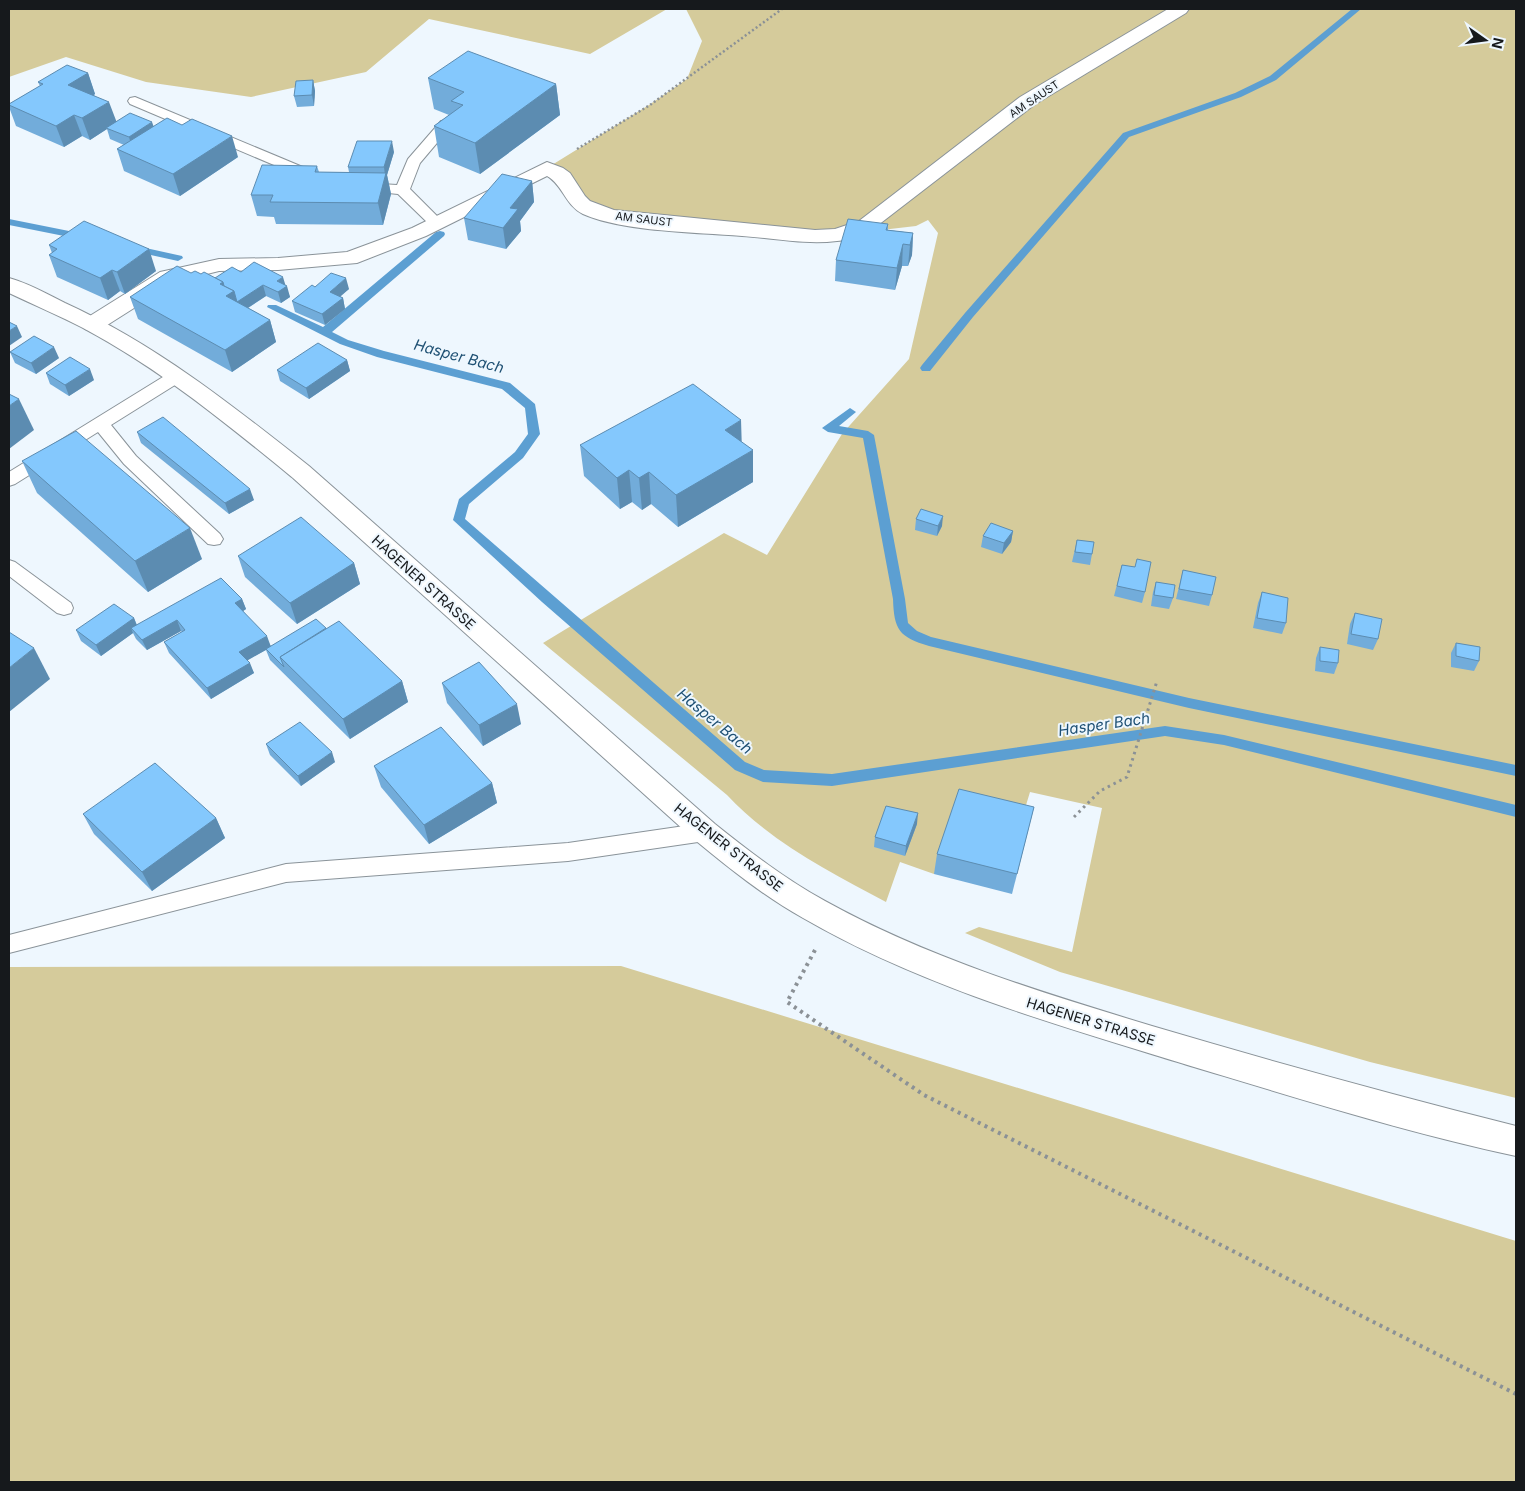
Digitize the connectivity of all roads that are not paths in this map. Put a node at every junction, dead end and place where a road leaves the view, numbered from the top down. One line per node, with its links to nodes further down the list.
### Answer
1 (1180, 9): 7 (main road, AM SAUST)
2 (135, 101): 4 (lane)
3 (446, 124): 6 (lane)
4 (329, 183)
5 (354, 186): 6 (lane)
6 (402, 190): 7 (lane)
7 (436, 223): 9 (main road)
8 (9, 285): 9 (main road, HAGENER STRASSE)
9 (94, 324): 10 (main road, HAGENER STRASSE)
10 (177, 376): 11 (lane); 16 (main road, HAGENER STRASSE)
11 (100, 423): 12 (lane); 13 (lane)
12 (9, 480)
13 (214, 540)
14 (9, 567): 15 (lane)
15 (64, 608)
16 (704, 832): 17 (lane); 18 (main road, HAGENER STRASSE)
17 (9, 944)
18 (1516, 1142)

